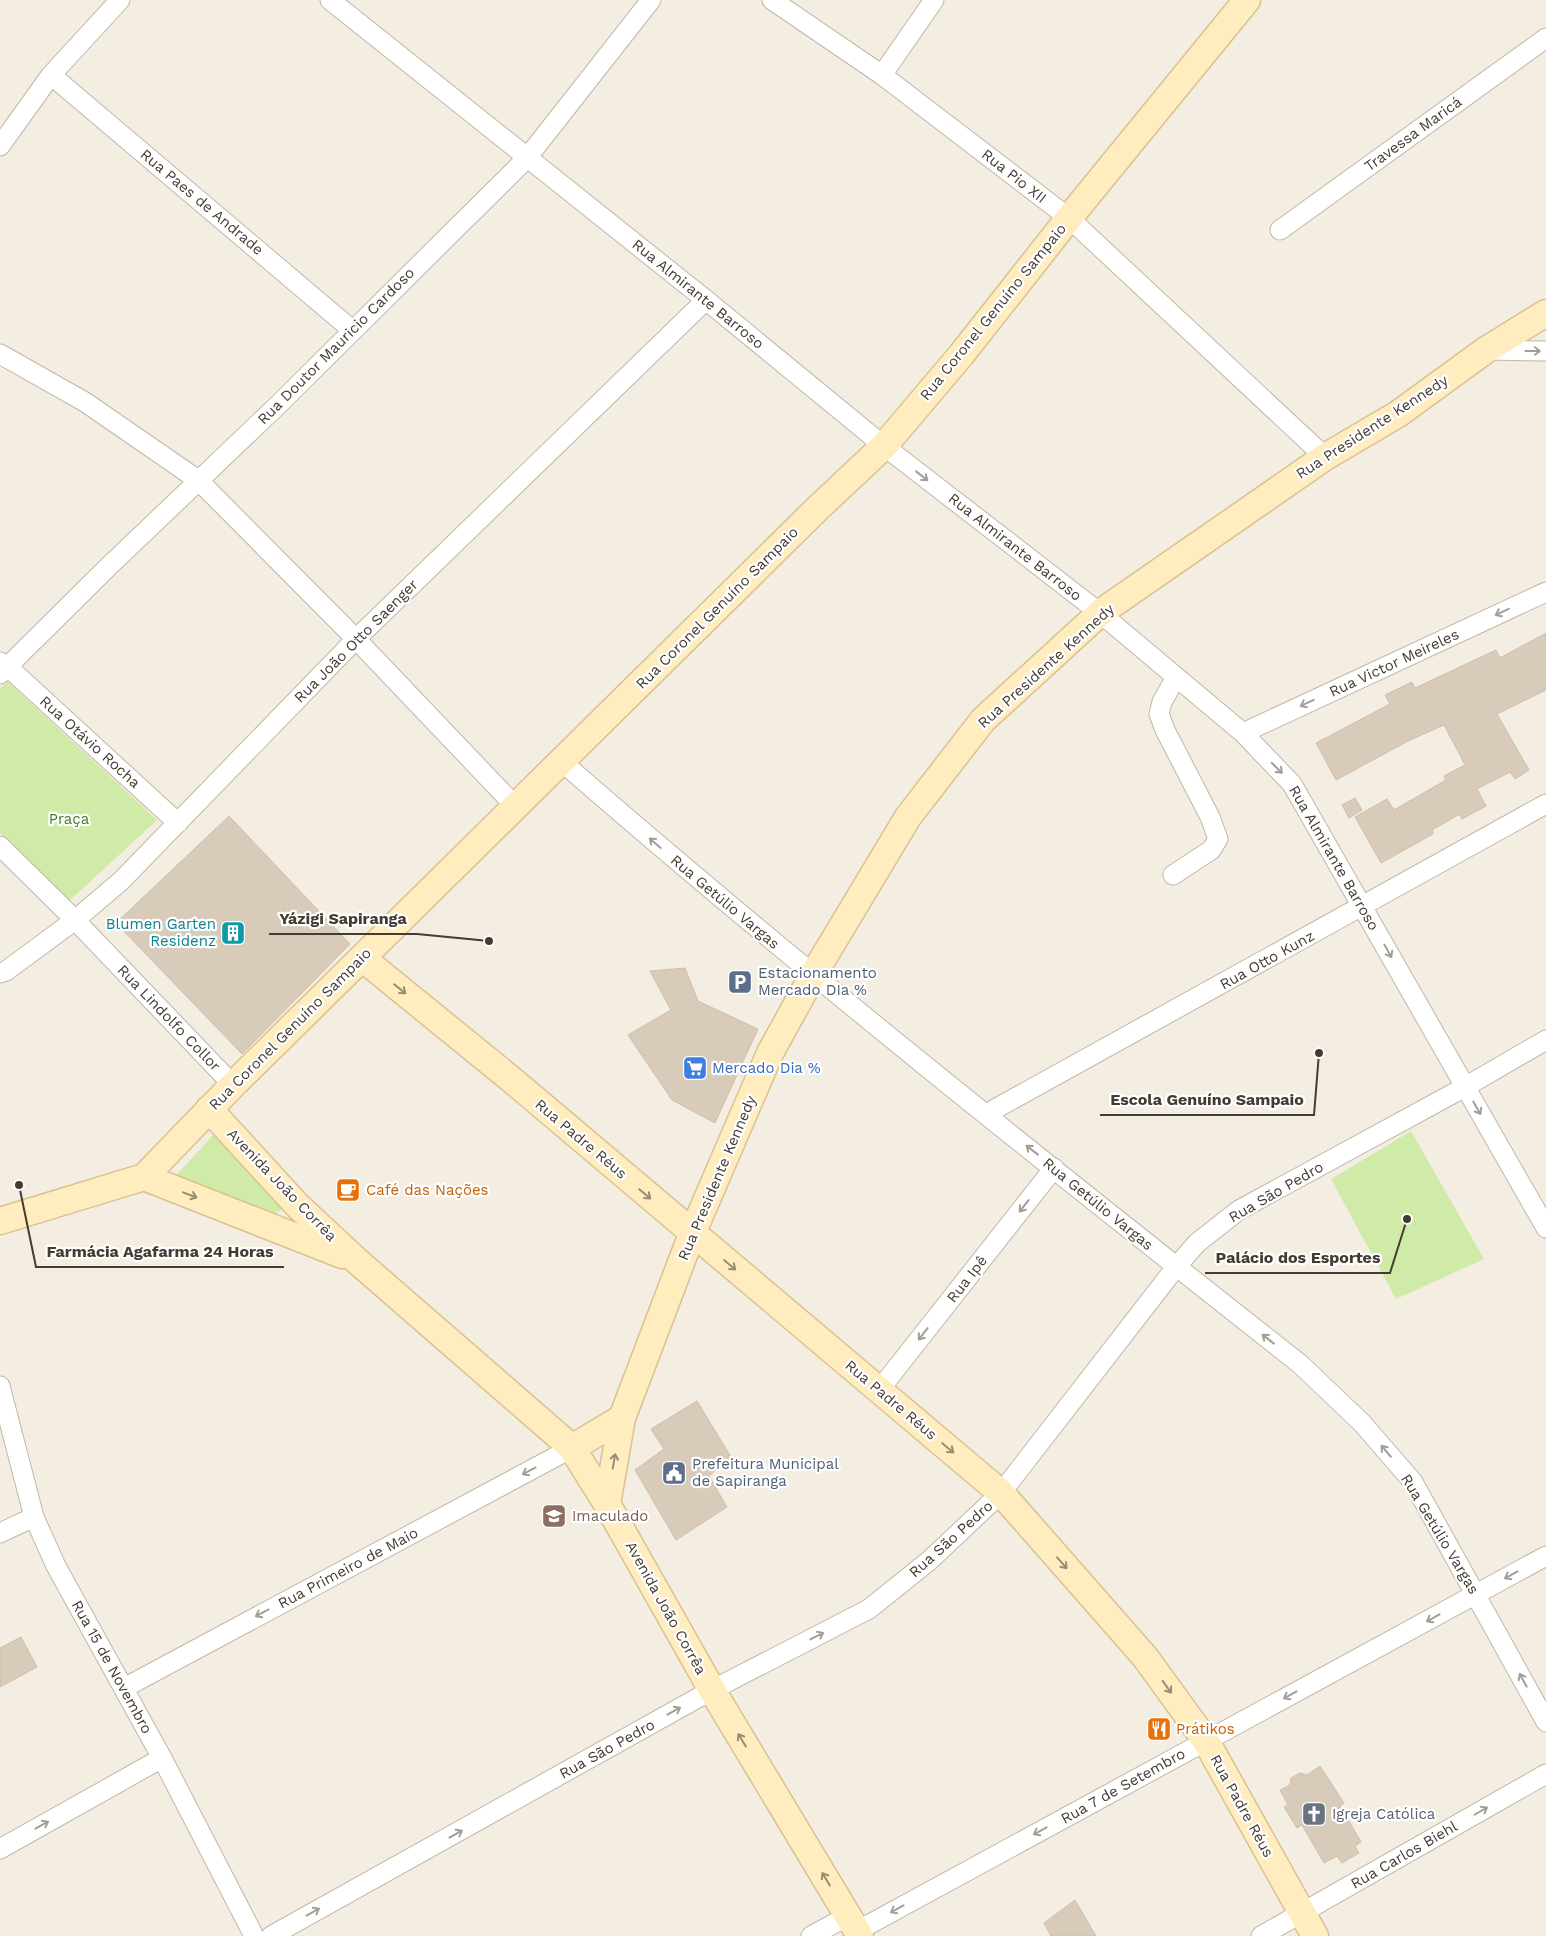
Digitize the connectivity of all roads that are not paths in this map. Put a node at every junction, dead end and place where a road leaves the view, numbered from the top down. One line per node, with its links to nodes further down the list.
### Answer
1 (120, 0): 8 (street)
2 (330, 0): 11 (street, Rua Almirante Barroso)
3 (652, 0): 11 (street, Rua Doutor Mauricio Cardoso)
4 (772, 0): 9 (street, Rua Pio XII)
5 (934, 0): 9 (street)
6 (1246, 0): 12 (main road, Rua Coronel Genuíno Sampaio)
7 (1546, 38): 13 (street, Travessa Maricá)
8 (51, 75): 10 (street); 16 (street, Rua Paes de Andrade)
9 (882, 75): 12 (street, Rua Pio XII)
10 (0, 146)
11 (527, 158): 14 (street, Rua Almirante Barroso); 16 (street, Rua Doutor Mauricio Cardoso)
12 (1069, 218): 20 (main road, Rua Coronel Genuíno Sampaio); 21 (street, Rua Pio XII)
13 (1280, 230)
14 (706, 300): 20 (street, Rua Almirante Barroso); 25 (street, Rua João Otto Saenger)
15 (1546, 312): 17 (main road, Rua Presidente Kennedy)
16 (352, 330): 22 (street, Rua Doutor Mauricio Cardoso)
17 (1486, 350): 18 (street, one-way to 18); 21 (main road, Rua Presidente Kennedy)
18 (1546, 351)
19 (0, 354): 22 (street)
20 (884, 446): 24 (street, Rua Almirante Barroso, one-way to 24); 29 (main road, Rua Coronel Genuíno Sampaio)
21 (1325, 457): 24 (main road, Rua Presidente Kennedy)
22 (198, 480): 25 (street); 26 (street, Rua Doutor Mauricio Cardoso)
23 (1546, 592): 28 (street, Rua Victor Meireles, one-way to 28)
24 (1100, 613): 27 (street, Rua Almirante Barroso); 39 (main road, Rua Presidente Kennedy)
25 (356, 640): 31 (street); 32 (street, Rua João Otto Saenger)
26 (3, 668): 32 (street, Rua Otávio Rocha)
27 (1176, 677): 28 (street, Rua Almirante Barroso); 34 (street)
28 (1243, 734): 35 (street, Rua Almirante Barroso, one-way to 35)
29 (561, 761): 31 (main road, Rua Coronel Genuíno Sampaio); 39 (street, Rua Getúlio Vargas, one-way to 29)
30 (1546, 804): 35 (street, Rua Otto Kunz)
31 (516, 807): 37 (main road, Rua Coronel Genuíno Sampaio)
32 (178, 823): 36 (street, Rua João Otto Saenger)
33 (0, 846): 36 (street, Rua Lindolfo Collor)
34 (1174, 875)
35 (1363, 906): 42 (street, Rua Almirante Barroso, one-way to 42); 44 (street, Rua Otto Kunz)
36 (75, 920): 38 (street, Rua João Otto Saenger); 41 (street, Rua Lindolfo Collor)
37 (362, 958): 41 (main road, Rua Coronel Genuíno Sampaio); 51 (main road, Rua Padre Réus, one-way to 51)
38 (0, 973)
39 (813, 975): 44 (street, Rua Getúlio Vargas); 51 (main road, Rua Presidente Kennedy)
40 (1546, 1040): 42 (street, Rua São Pedro)
41 (233, 1085): 43 (main road, Rua Coronel Genuíno Sampaio)
42 (1464, 1088): 49 (street, Rua Almirante Barroso, one-way to 49); 53 (street, Rua São Pedro)
43 (209, 1109): 46 (main road, Rua Coronel Genuíno Sampaio); 47 (main road, Avenida João Corrêa)
44 (986, 1114): 45 (street, Rua Getúlio Vargas, one-way to 44)
45 (1054, 1168): 53 (street, Rua Getúlio Vargas); 55 (street, Rua Ipê, one-way to 55)
46 (144, 1177): 48 (main road); 50 (main road, Avenida João Corrêa, one-way to 50)
47 (297, 1205): 50 (main road); 52 (main road, Avenida João Corrêa)
48 (0, 1221)
49 (1546, 1228)
50 (280, 1229): 52 (main road, Avenida João Corrêa)
51 (692, 1234): 55 (main road, Rua Padre Réus, one-way to 55); 56 (main road, Rua Presidente Kennedy)
52 (357, 1261): 57 (main road, Avenida João Corrêa)
53 (1176, 1267): 58 (street, Rua São Pedro); 63 (street, Rua Getúlio Vargas, one-way to 53)
54 (0, 1386): 60 (street, Rua 15 de Novembro)
55 (880, 1390): 58 (main road, Rua Padre Réus, one-way to 58)
56 (622, 1418): 57 (main road); 59 (main road, Rua Presidente Kennedy, one-way to 56)
57 (572, 1448): 59 (main road, Avenida João Corrêa); 64 (street, Rua Primeiro de Maio, one-way to 64)
58 (1001, 1493): 65 (street, Rua São Pedro, one-way to 58); 67 (main road, Rua Padre Réus, one-way to 67)
59 (607, 1504): 65 (main road, Avenida João Corrêa)
60 (34, 1517): 61 (street); 64 (street, Rua 15 de Novembro)
61 (0, 1533)
62 (1546, 1556): 63 (street, Rua 7 de Setembro, one-way to 63)
63 (1476, 1594): 66 (street, Rua Getúlio Vargas, one-way to 63); 67 (street, Rua 7 de Setembro, one-way to 67)
64 (124, 1688): 68 (street, Rua 15 de Novembro)
65 (712, 1690): 72 (main road, Avenida João Corrêa, one-way to 65); 74 (street, Rua São Pedro, one-way to 65)
66 (1546, 1722)
67 (1206, 1741): 71 (main road, Rua Padre Réus); 72 (street, Rua 7 de Setembro, one-way to 72)
68 (162, 1758): 70 (street, one-way to 68); 73 (street, Rua 15 de Novembro)
69 (1546, 1774): 71 (street, Rua Carlos Biehl, one-way to 69)
70 (0, 1849)
71 (1302, 1913): 76 (street, Rua Carlos Biehl); 77 (main road, Rua Padre Réus)
72 (855, 1928): 75 (street, Rua 7 de Setembro)
73 (254, 1936)
74 (271, 1936)
75 (811, 1936)
76 (1261, 1936)
77 (1315, 1936)

